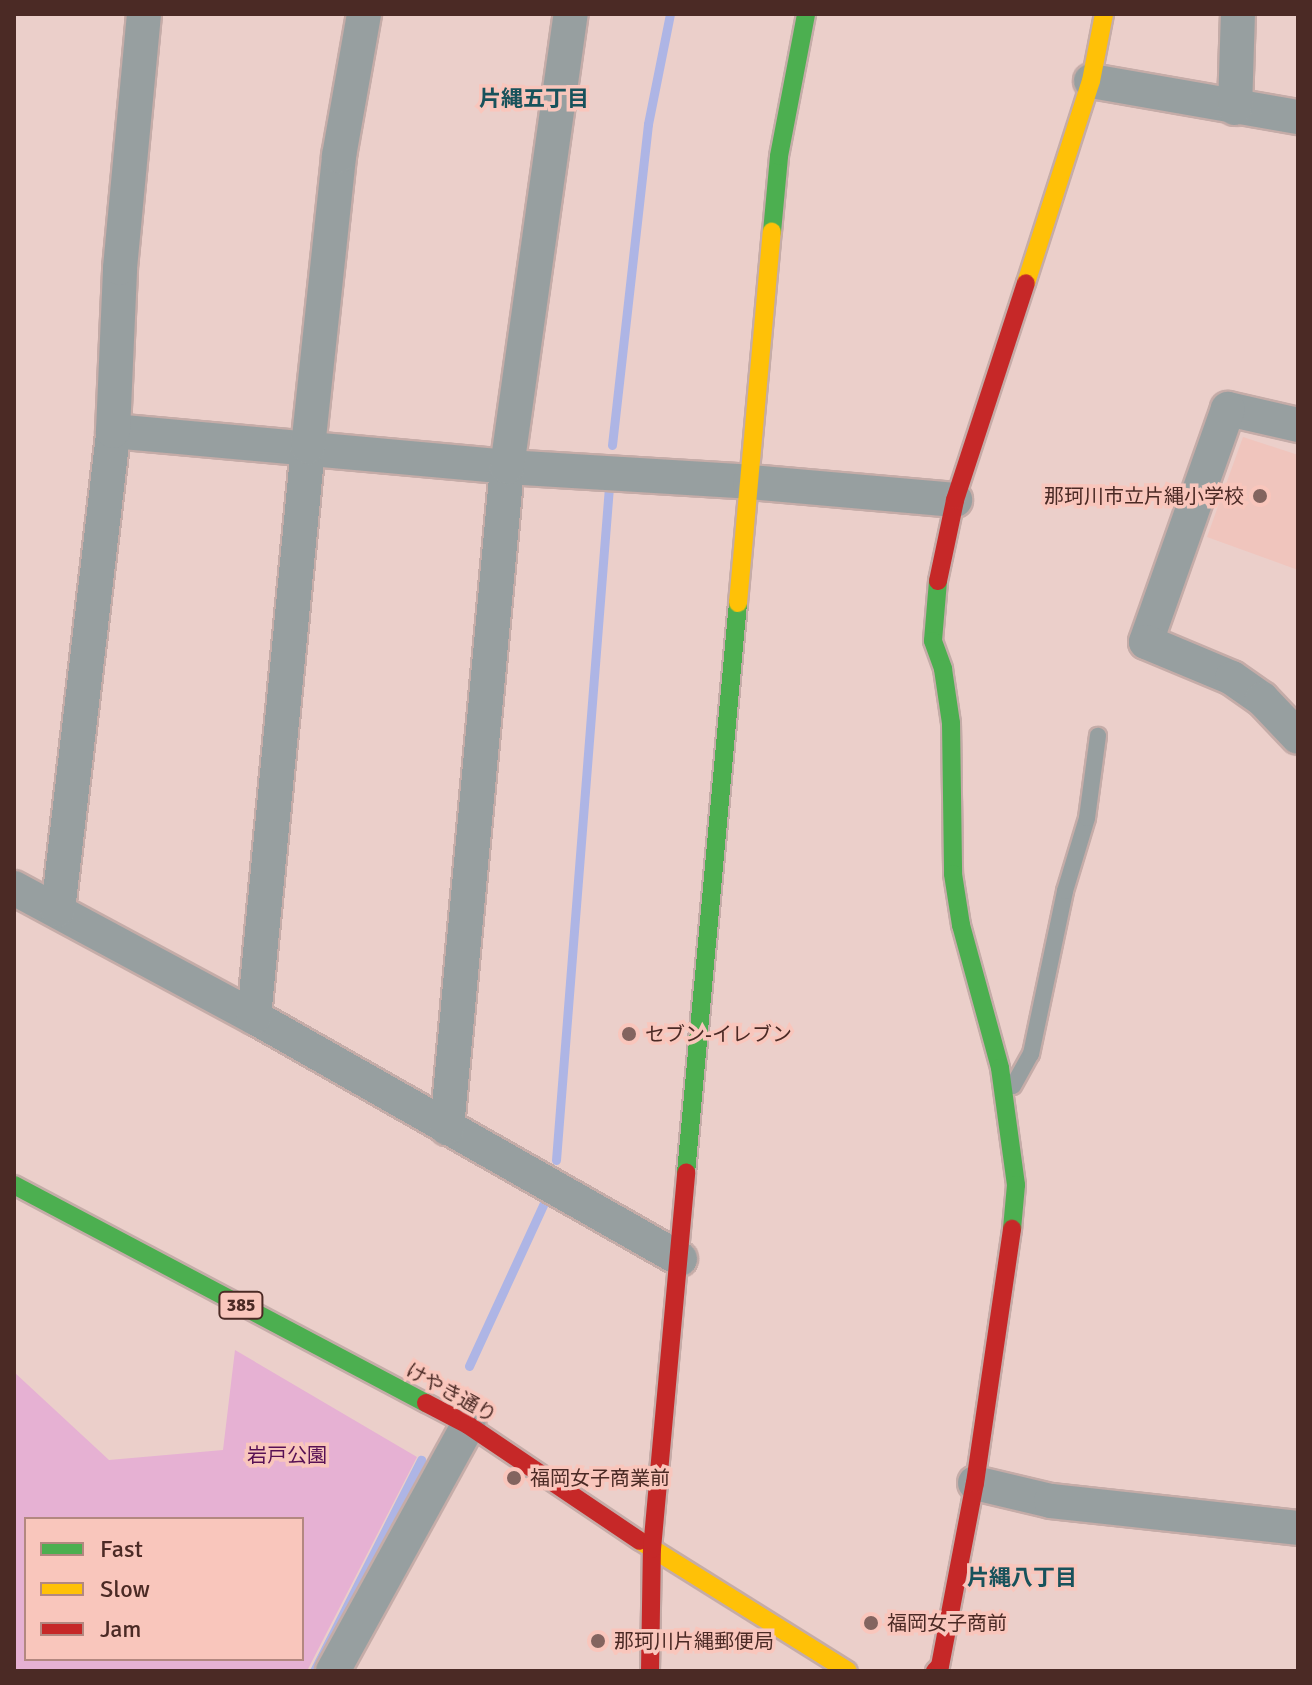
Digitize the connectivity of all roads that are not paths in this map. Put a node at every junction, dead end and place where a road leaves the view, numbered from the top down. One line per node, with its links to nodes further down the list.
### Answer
1 (144, 14): 11 (street)
2 (364, 14): 12 (street)
3 (571, 14): 13 (street)
4 (806, 14): 14 (main road)
5 (1104, 14): 7 (main road)
6 (1238, 14): 8 (street)
7 (1091, 81): 8 (street); 15 (main road)
8 (1235, 108): 9 (street)
9 (1298, 117)
10 (1298, 425): 17 (street)
11 (113, 431): 12 (street); 19 (street)
12 (308, 447): 13 (street); 20 (street)
13 (507, 467): 14 (street); 22 (street)
14 (750, 482): 15 (street); 24 (main road)
15 (955, 500): 21 (main road)
16 (1098, 736): 21 (lane)
17 (1298, 737)
18 (14, 888): 19 (street)
19 (58, 910): 20 (street)
20 (254, 1017): 22 (street)
21 (1006, 1099): 26 (main road)
22 (447, 1128): 24 (street)
23 (14, 1185): 25 (main road, けやき通り / 385)
24 (680, 1259): 28 (main road)
25 (468, 1425): 28 (main road, けやき通り / 385); 30 (street)
26 (975, 1483): 27 (street); 29 (main road)
27 (1298, 1528)
28 (652, 1549): 31 (main road); 32 (main road, けやき通り / 385)
29 (943, 1669)
30 (333, 1671)
31 (650, 1671)
32 (848, 1671)

